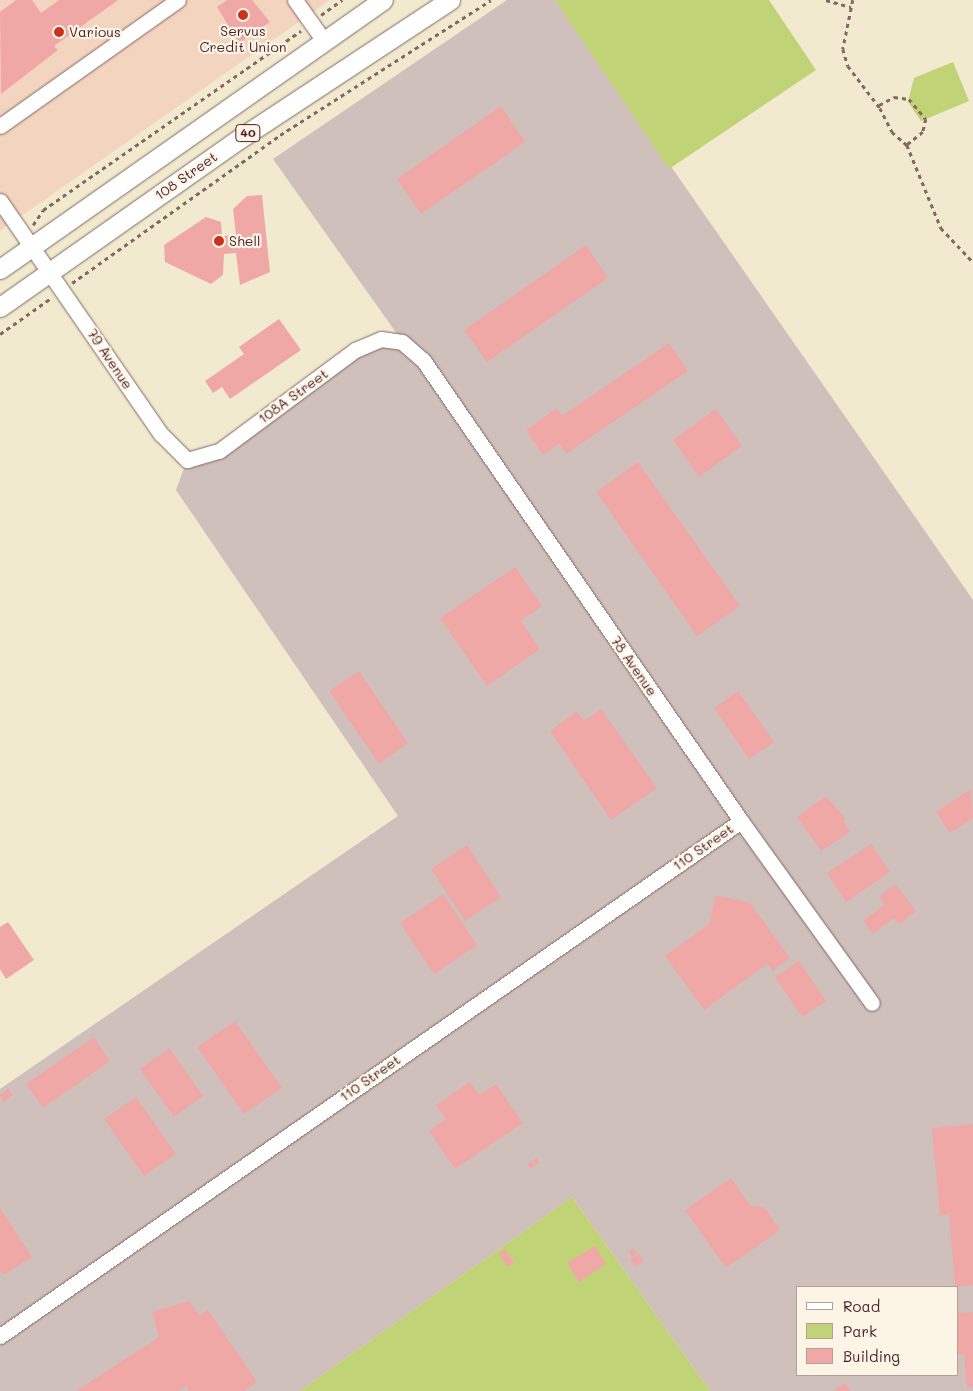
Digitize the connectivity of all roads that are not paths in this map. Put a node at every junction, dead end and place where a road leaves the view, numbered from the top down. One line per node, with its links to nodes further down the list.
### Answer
1 (178, 0): 6 (street)
2 (295, 0): 5 (street)
3 (383, 0): 5 (main road, 40)
4 (450, 0): 10 (main road, 108 Street / 40)
5 (324, 41): 8 (main road, 40)
6 (0, 126)
7 (0, 201): 8 (street, 79 Avenue)
8 (28, 241): 9 (main road, 40); 10 (street, 79 Avenue)
9 (0, 269)
10 (50, 272): 11 (main road, 108 Street / 40); 13 (street, 79 Avenue)
11 (0, 307)
12 (390, 340): 13 (street, 108A Street); 14 (street, 78 Avenue)
13 (196, 457)
14 (741, 821): 15 (street, 78 Avenue); 16 (street, 110 Street)
15 (872, 1003)
16 (0, 1336)

